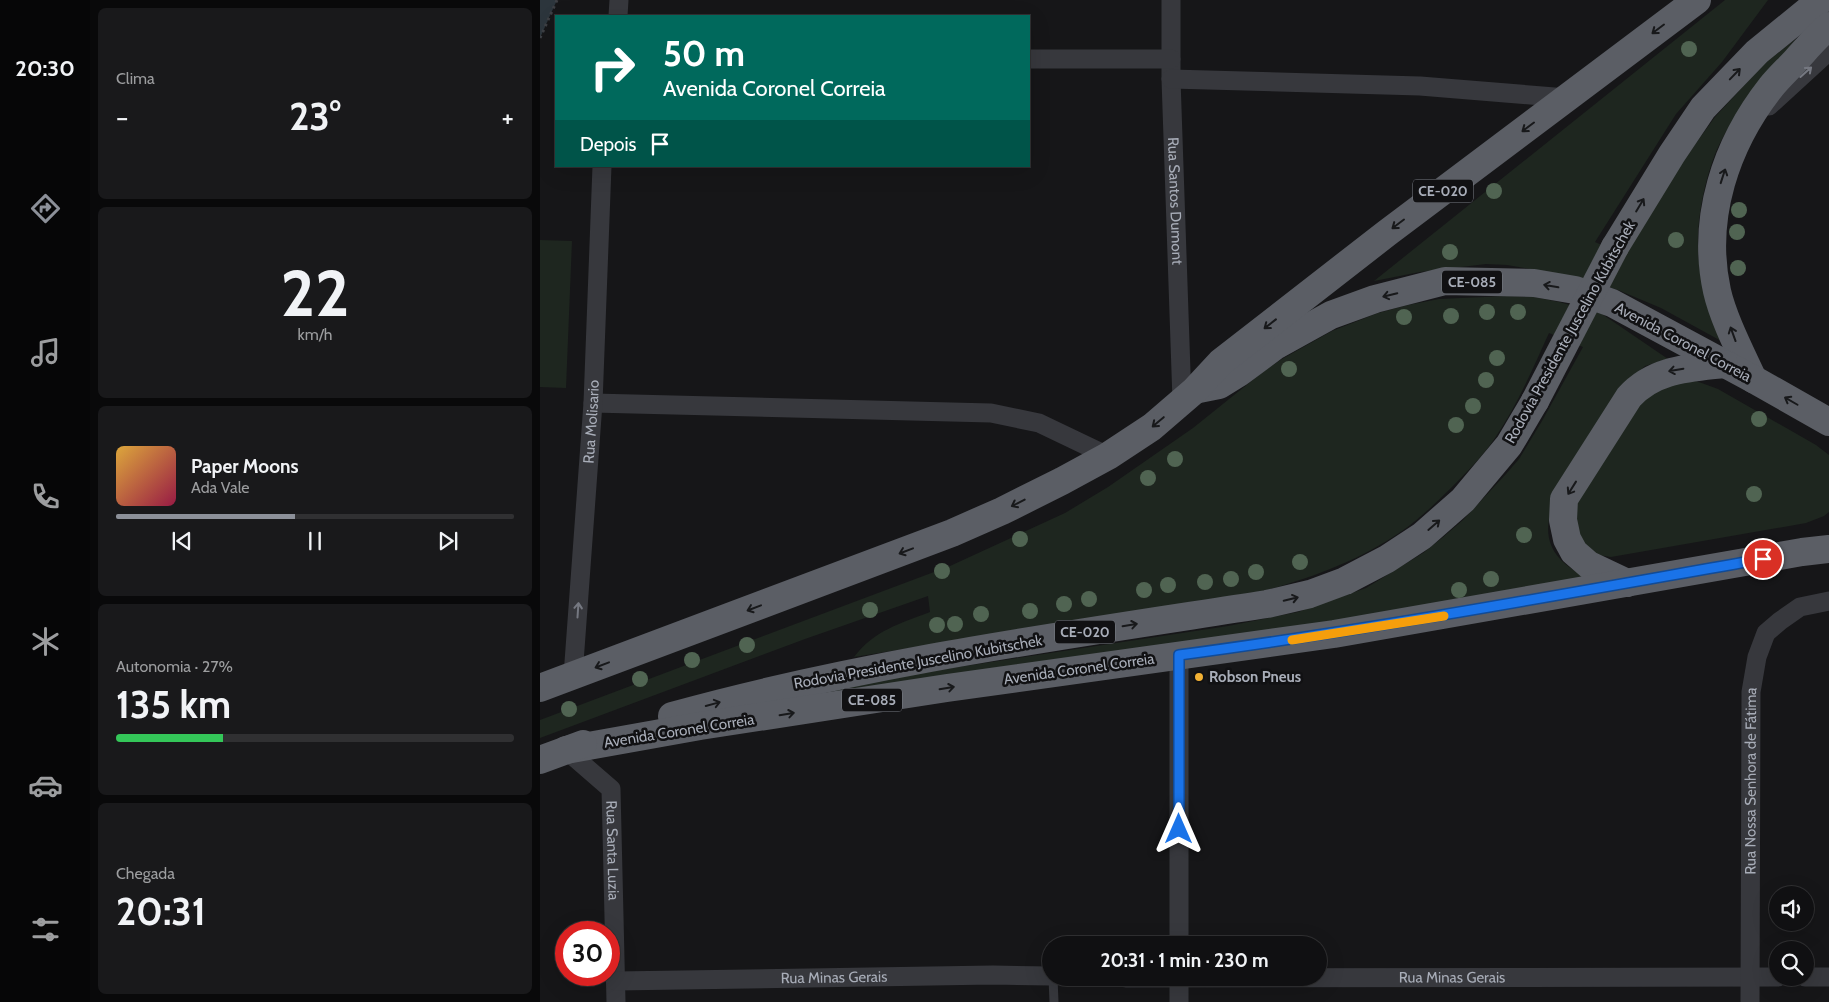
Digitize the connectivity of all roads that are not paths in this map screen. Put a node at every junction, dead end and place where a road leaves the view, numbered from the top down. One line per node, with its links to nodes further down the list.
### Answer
1 (619, 0): 5 (street)
2 (1171, 0): 9 (street, Rua Santos Dumont)
3 (1697, 0): 11 (highway, CE-020, one-way to 11)
4 (1821, 0): 28 (highway, Rodovia Presidente Juscelino Kubitschek / CE-020, one-way to 4, bridge)
5 (618, 15)
6 (1829, 26): 12 (highway)
7 (1829, 51): 12 (street, one-way to 7)
8 (1030, 59): 9 (street)
9 (1171, 59): 10 (street, Rua Santos Dumont)
10 (1171, 79): 11 (street); 16 (street, Rua Santos Dumont)
11 (1567, 98): 16 (highway, CE-020, one-way to 16)
12 (1744, 128): 15 (highway, one-way to 12)
13 (602, 167): 17 (street, Rua Molisario)
14 (1724, 364): 15 (highway, Avenida Coronel Correia / CE-085); 16 (highway, Avenida Coronel Correia / CE-085, one-way to 16); 23 (highway, one-way to 23)
15 (1753, 379): 18 (highway, Avenida Coronel Correia / CE-085, one-way to 15)
16 (1189, 396): 19 (highway, CE-020, one-way to 19)
17 (593, 403): 19 (street); 26 (street, Rua Molisario, one-way to 17)
18 (1829, 422)
19 (1108, 456): 26 (highway, CE-020, one-way to 26)
20 (1829, 532): 22 (highway)
21 (1829, 549): 22 (highway, Avenida Coronel Correia / CE-085)
22 (1802, 552): 23 (highway, Avenida Coronel Correia / CE-085)
23 (1627, 583): 25 (highway, Avenida Coronel Correia / CE-085)
24 (1829, 601): 33 (street, Rua Nossa Senhora de Fátima)
25 (1179, 655): 28 (highway, Avenida Coronel Correia / CE-085, one-way to 25); 31 (street)
26 (573, 676): 27 (highway, CE-020)
27 (540, 688)
28 (566, 750): 29 (highway, Rodovia Presidente Juscelino Kubitschek / CE-020); 30 (street, Rua Santa Luzia)
29 (540, 760)
30 (614, 921)
31 (1179, 936)
32 (1042, 977): 38 (street, Rua Minas Gerais)
33 (1751, 977): 34 (street, Rua Minas Gerais); 37 (street, Rua Minas Gerais); 45 (street, Rua Nossa Senhora de Fátima)
34 (1769, 977)
35 (1814, 977): 36 (street)
36 (1829, 977)
37 (1327, 978)
38 (620, 981)
39 (616, 986): 42 (street, Rua Santa Luzia)
40 (1053, 986): 43 (lane)
41 (1179, 986): 44 (street)
42 (616, 1002)
43 (1054, 1002)
44 (1179, 1002)
45 (1750, 1002)

